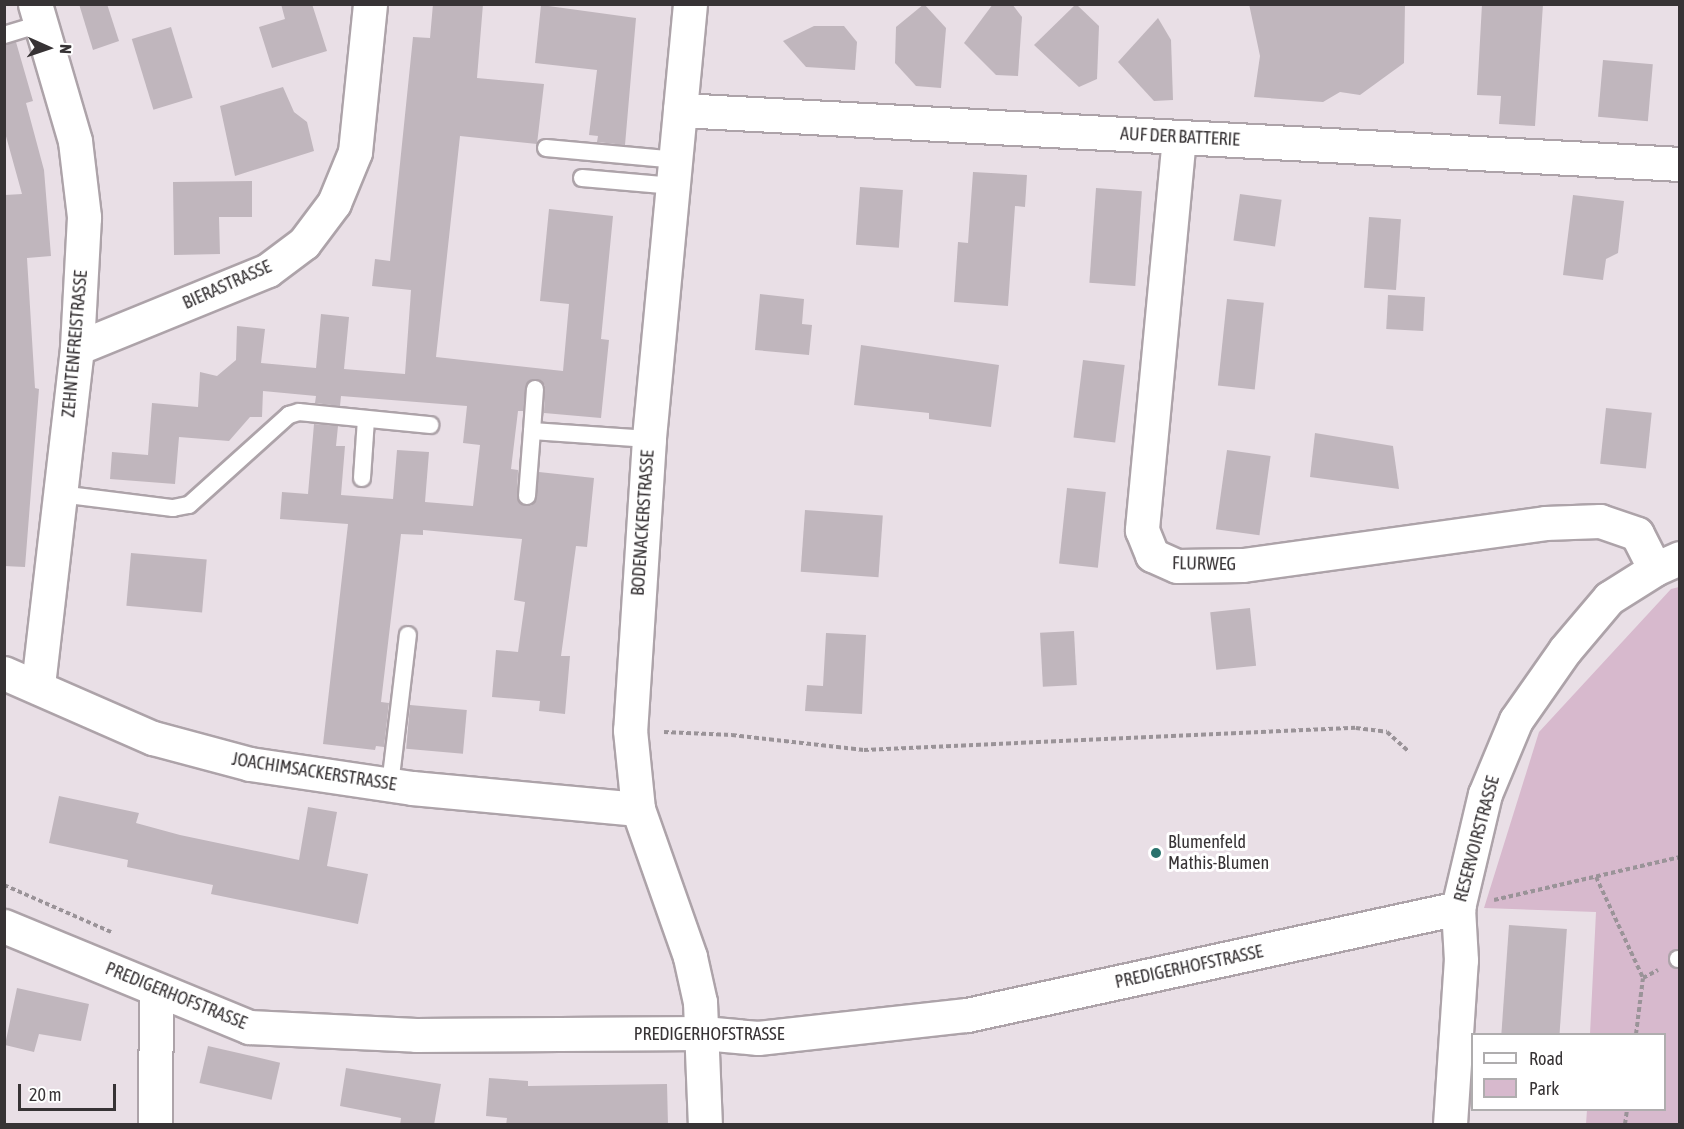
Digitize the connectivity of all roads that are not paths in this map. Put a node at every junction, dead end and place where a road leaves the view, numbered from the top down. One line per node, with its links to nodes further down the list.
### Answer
1 (370, 4): 11 (street, BIERASTRASSE)
2 (690, 4): 5 (street, BODENACKERSTRASSE)
3 (38, 14): 4 (lane); 11 (street, ZEHNTENFREISTRASSE)
4 (4, 35)
5 (680, 110): 6 (street, AUF DER BATTERIE); 9 (street, BODENACKERSTRASSE)
6 (1179, 137): 8 (street, AUF DER BATTERIE); 20 (street, FLURWEG)
7 (546, 148): 9 (lane)
8 (1680, 164)
9 (675, 173): 10 (lane); 16 (street, BODENACKERSTRASSE)
10 (582, 178)
11 (77, 348): 18 (street, ZEHNTENFREISTRASSE)
12 (535, 389): 15 (lane)
13 (366, 419): 14 (lane); 17 (lane); 18 (lane)
14 (430, 424)
15 (532, 430): 16 (lane); 19 (lane)
16 (649, 439): 25 (street, BODENACKERSTRASSE)
17 (362, 478)
18 (60, 494): 23 (street, ZEHNTENFREISTRASSE)
19 (527, 496)
20 (1667, 563): 26 (street, RESERVOIRSTRASSE)
21 (408, 635): 24 (lane)
22 (4, 673): 23 (street, JOACHIMSACKERSTRASSE)
23 (38, 687): 24 (street, JOACHIMSACKERSTRASSE)
24 (390, 785): 25 (street, JOACHIMSACKERSTRASSE)
25 (638, 809): 29 (street, BODENACKERSTRASSE)
26 (1458, 908): 29 (street, PREDIGERHOFSTRASSE); 32 (street, RESERVOIRSTRASSE)
27 (4, 926): 28 (street, PREDIGERHOFSTRASSE)
28 (156, 990): 29 (street, PREDIGERHOFSTRASSE); 30 (street)
29 (703, 1033): 31 (street, BODENACKERSTRASSE)
30 (155, 1125)
31 (705, 1125)
32 (1450, 1125)

